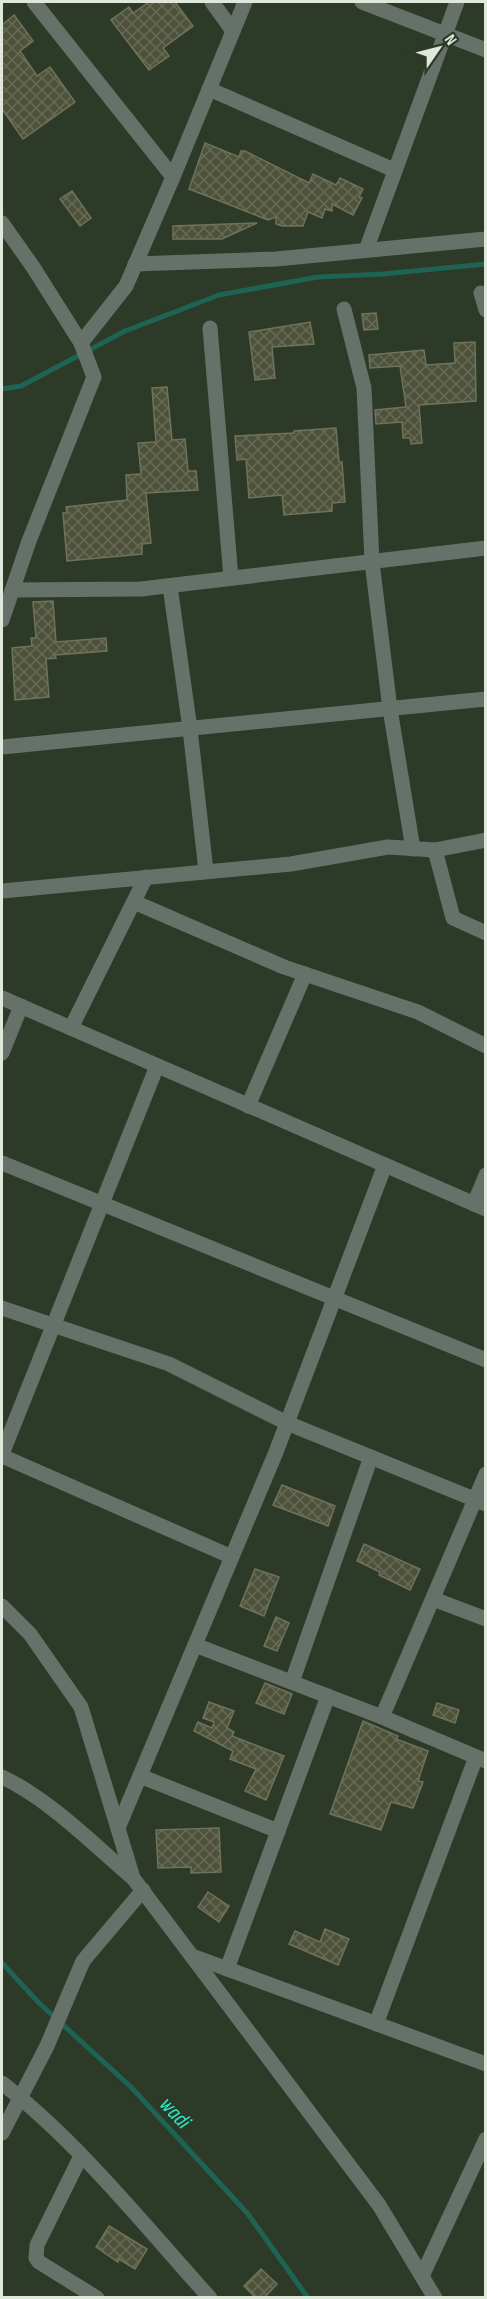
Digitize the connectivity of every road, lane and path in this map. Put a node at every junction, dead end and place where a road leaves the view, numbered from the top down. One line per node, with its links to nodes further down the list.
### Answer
1 (34, 2): 11 (street)
2 (212, 2): 6 (street)
3 (245, 2): 6 (street)
4 (362, 2): 7 (street)
5 (458, 2): 7 (street)
6 (233, 31): 9 (street)
7 (444, 34): 8 (street); 10 (street)
8 (486, 50)
9 (209, 89): 10 (street); 11 (street)
10 (394, 170): 14 (street)
11 (173, 177): 15 (street)
12 (2, 223): 20 (street)
13 (486, 239): 14 (street)
14 (366, 250): 15 (street)
15 (135, 264): 20 (street)
16 (481, 293): 18 (street)
17 (344, 309): 22 (street)
18 (486, 310)
19 (210, 328): 23 (street)
20 (81, 343): 25 (street)
21 (486, 548): 22 (street)
22 (372, 562): 23 (street); 28 (street)
23 (231, 578): 24 (street)
24 (170, 586): 25 (street); 29 (street)
25 (12, 590): 26 (street)
26 (2, 620)
27 (486, 699): 28 (street)
28 (390, 709): 29 (street); 32 (street)
29 (190, 729): 30 (street); 34 (street)
30 (2, 747)
31 (486, 840): 33 (street)
32 (413, 849): 33 (street); 34 (street)
33 (435, 850): 38 (street)
34 (206, 871): 35 (street)
35 (147, 877): 36 (street); 37 (street)
36 (2, 891)
37 (134, 902): 39 (street); 42 (street)
38 (486, 933)
39 (305, 974): 43 (street); 46 (street)
40 (2, 998): 41 (street)
41 (21, 1006): 42 (street); 44 (street)
42 (71, 1028): 45 (street)
43 (486, 1046)
44 (2, 1053)
45 (157, 1066): 46 (street); 50 (street)
46 (248, 1106): 48 (street)
47 (2, 1163): 50 (street)
48 (385, 1165): 51 (street); 52 (street)
49 (486, 1175): 51 (street)
50 (101, 1205): 52 (street); 54 (street)
51 (480, 1206)
52 (334, 1300): 55 (street); 56 (street)
53 (2, 1308): 54 (street)
54 (53, 1326): 56 (street); 57 (street)
55 (486, 1360)
56 (287, 1423): 58 (street); 61 (street)
57 (2, 1455): 61 (street)
58 (371, 1457): 60 (street); 66 (street)
59 (486, 1474): 60 (street)
60 (480, 1502): 62 (street)
61 (232, 1557): 65 (street)
62 (433, 1599): 64 (street); 68 (street)
63 (2, 1606): 72 (street)
64 (486, 1619)
65 (195, 1645): 66 (street); 70 (street)
66 (292, 1682): 67 (street)
67 (328, 1696): 68 (street); 73 (street)
68 (382, 1717): 69 (street)
69 (481, 1759): 78 (street)
70 (140, 1776): 72 (street); 73 (street)
71 (2, 1777): 74 (street)
72 (118, 1827): 74 (street)
73 (278, 1831): 77 (street)
74 (133, 1878): 75 (street)
75 (143, 1890): 76 (street); 81 (street)
76 (192, 1956): 77 (street); 85 (street)
77 (227, 1969): 78 (street)
78 (376, 2024): 79 (street)
79 (486, 2064)
80 (2, 2083): 81 (street)
81 (21, 2099): 82 (street); 84 (street)
82 (2, 2133)
83 (486, 2139): 85 (street)
84 (81, 2156): 86 (street); 87 (street)
85 (422, 2276): 88 (street)
86 (97, 2298)
87 (210, 2298)
88 (435, 2298)

